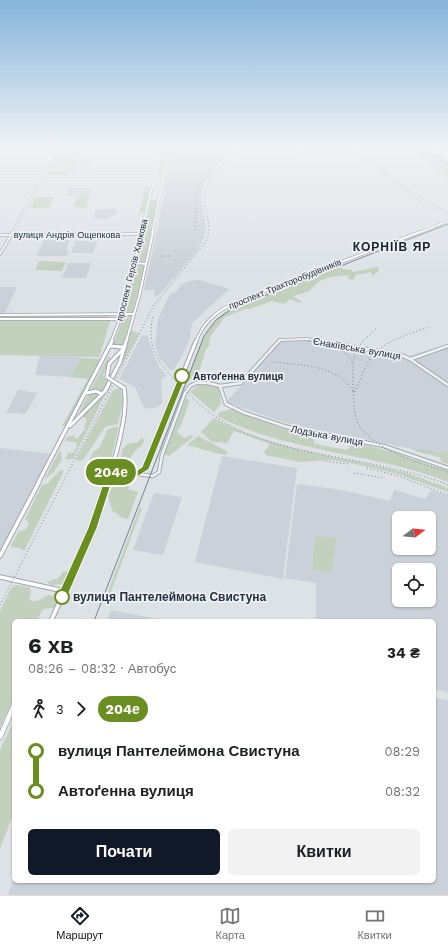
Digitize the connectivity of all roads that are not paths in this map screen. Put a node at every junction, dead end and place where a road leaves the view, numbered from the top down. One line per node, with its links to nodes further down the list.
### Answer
1 (37, 189): 11 (street)
2 (152, 189): 5 (main road, проспект Героїв Харкова)
3 (162, 189): 6 (main road, проспект Героїв Харкова)
4 (405, 189): 7 (street)
5 (150, 198): 6 (main road); 9 (main road, проспект Героїв Харкова)
6 (160, 198): 14 (main road, проспект Героїв Харкова)
7 (448, 214)
8 (448, 221): 34 (main road, проспект Тракторобудівників)
9 (142, 234): 11 (street, вулиця Андрія Ощепкова); 13 (main road, проспект Героїв Харкова)
10 (0, 235): 11 (street, вулиця Андрія Ощепкова)
11 (11, 235): 12 (street)
12 (0, 254)
13 (135, 263): 14 (main road); 15 (main road, проспект Героїв Харкова)
14 (146, 264): 16 (main road, проспект Героїв Харкова)
15 (122, 314): 16 (main road); 17 (main road); 18 (main road, проспект Героїв Харкова)
16 (134, 314): 21 (main road, проспект Героїв Харкова)
17 (0, 315)
18 (120, 318): 19 (main road); 20 (main road, проспект Героїв Харкова)
19 (0, 319)
20 (110, 346): 21 (main road); 23 (main road); 27 (main road, проспект Героїв Харкова)
21 (125, 346): 23 (main road); 28 (main road, проспект Героїв Харкова)
22 (448, 346): 24 (street)
23 (113, 357): 33 (main road, bridge)
24 (410, 359): 25 (street, Єнакіївська вулиця); 26 (street, Єнакіївська вулиця)
25 (448, 385)
26 (220, 386): 32 (street, Лодзька вулиця); 34 (street)
27 (87, 393): 28 (main road); 29 (main road, проспект Героїв Харкова)
28 (102, 394): 30 (main road, проспект Героїв Харкова)
29 (77, 409): 30 (main road); 31 (main road, проспект Героїв Харкова)
30 (83, 413): 31 (main road, проспект Героїв Харкова)
31 (69, 427): 35 (main road, проспект Героїв Харкова)
32 (448, 468)
33 (111, 472): 34 (main road); 37 (main road)
34 (137, 474)
35 (0, 556)
36 (0, 577): 37 (main road)
37 (64, 591): 38 (main road)
38 (52, 619)
39 (12, 710): 40 (main road)
40 (0, 737)

